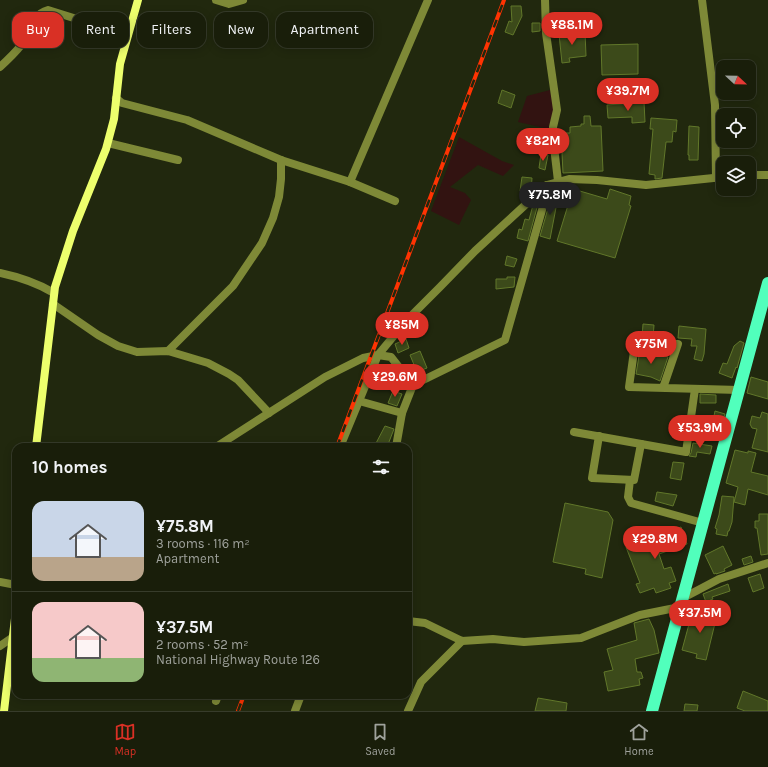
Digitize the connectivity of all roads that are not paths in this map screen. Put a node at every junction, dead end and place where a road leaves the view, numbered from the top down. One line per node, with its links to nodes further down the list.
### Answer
1 (138, 0): 8 (street)
2 (216, 0): 3 (street)
3 (243, 0)
4 (428, 0): 20 (street)
5 (545, 0): 19 (street)
6 (702, 0): 13 (street)
7 (72, 18): 10 (street)
8 (129, 32)
9 (125, 48): 11 (street)
10 (0, 67)
11 (116, 98): 12 (street); 15 (street)
12 (108, 142): 14 (street); 25 (street)
13 (718, 156)
14 (178, 160)
15 (281, 160): 20 (street); 27 (street)
16 (756, 175): 17 (street)
17 (768, 175)
18 (716, 178): 19 (street)
19 (558, 181): 21 (street)
20 (350, 182): 22 (street)
21 (547, 185): 28 (street); 29 (street)
22 (395, 201)
23 (0, 273): 25 (street)
24 (768, 282): 32 (highway)
25 (54, 293): 26 (street)
26 (53, 304): 27 (street); 38 (street)
27 (168, 351): 34 (street)
28 (378, 355): 29 (street); 33 (street); 34 (street)
29 (412, 385): 35 (street)
30 (663, 388): 30 (street); 31 (street)
31 (695, 389): 32 (street); 42 (street)
32 (739, 390): 44 (highway)
33 (359, 401): 35 (street); 40 (street)
34 (269, 413): 39 (street)
35 (402, 413): 41 (street)
36 (574, 432): 37 (street)
37 (599, 436): 42 (street); 43 (street)
38 (36, 443)
39 (222, 443)
40 (342, 443)
41 (397, 443)
42 (641, 444): 43 (street)
43 (630, 480): 44 (street)
44 (703, 523): 48 (highway)
45 (768, 564): 48 (street)
46 (0, 582): 47 (street)
47 (12, 584)
48 (682, 603): 51 (street); 58 (highway)
49 (412, 621): 51 (street)
50 (12, 637): 52 (street)
51 (462, 641): 57 (street)
52 (0, 646)
53 (12, 651): 55 (street)
54 (300, 699): 56 (street)
55 (4, 711)
56 (295, 711)
57 (408, 711)
58 (652, 711)

